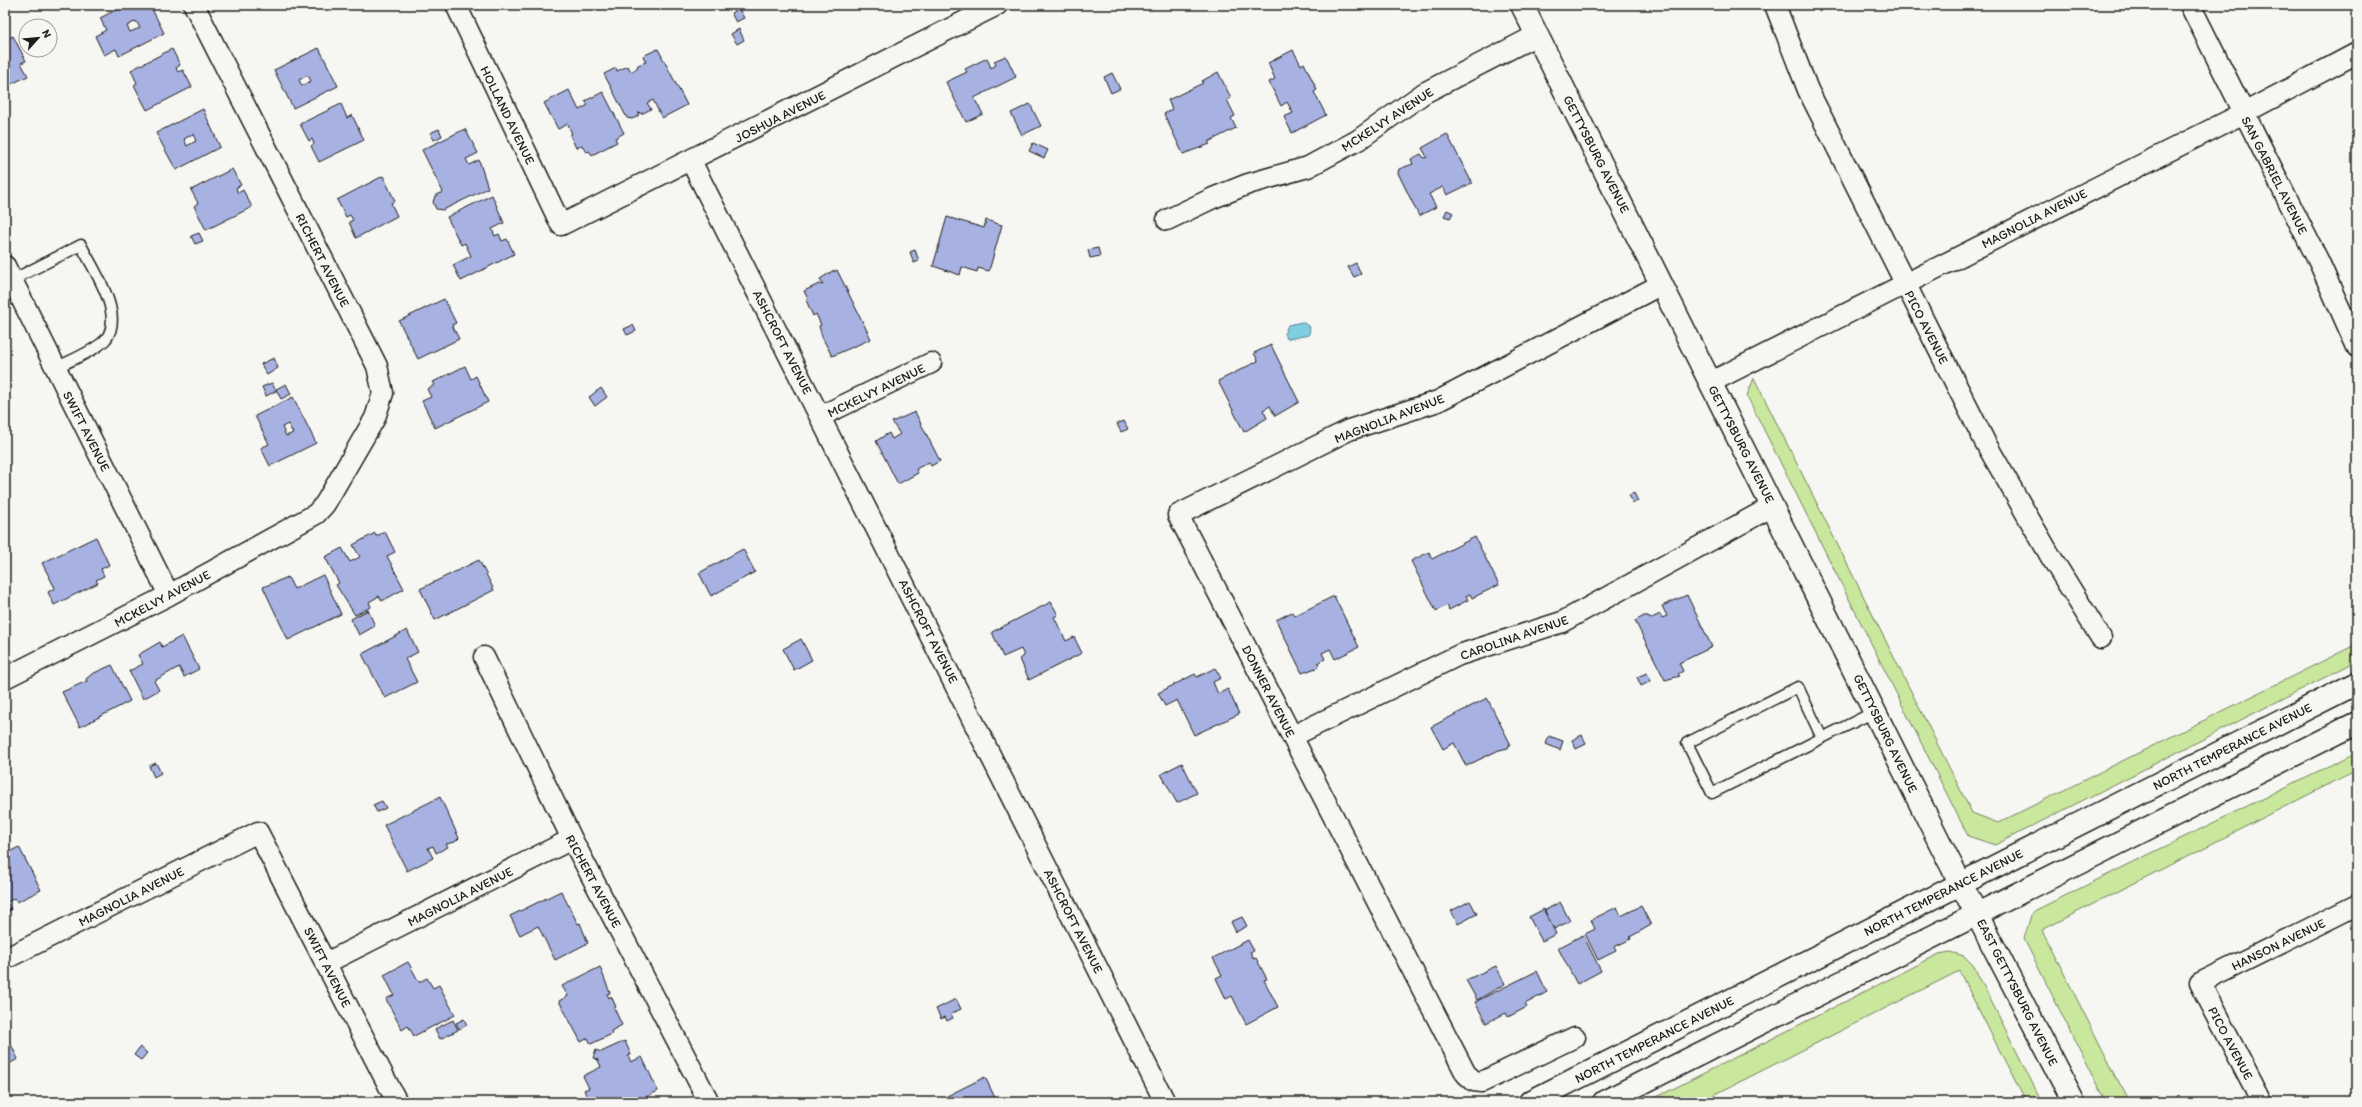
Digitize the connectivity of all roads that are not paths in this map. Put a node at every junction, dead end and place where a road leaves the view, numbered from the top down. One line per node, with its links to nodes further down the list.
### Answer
1 (194, 5): 22 (street, RICHERT AVENUE)
2 (456, 5): 12 (street, HOLLAND AVENUE)
3 (997, 5): 10 (street, JOSHUA AVENUE)
4 (1522, 5): 7 (main road, GETTYSBURG AVENUE)
5 (1775, 5): 14 (street, PICO AVENUE)
6 (2190, 5): 9 (street, SAN GABRIEL AVENUE)
7 (1537, 35): 11 (street, MCKELVY AVENUE); 15 (main road, GETTYSBURG AVENUE)
8 (2357, 53): 9 (street, MAGNOLIA AVENUE)
9 (2244, 113): 14 (street, MAGNOLIA AVENUE); 16 (street, SAN GABRIEL AVENUE)
10 (691, 161): 12 (street, JOSHUA AVENUE); 20 (street, ASHCROFT AVENUE)
11 (1167, 220)
12 (561, 225)
13 (8, 273): 18 (street, SWIFT AVENUE); 18 (lane)
14 (1905, 283): 19 (street, MAGNOLIA AVENUE); 25 (street, PICO AVENUE)
15 (1662, 284): 19 (main road, GETTYSBURG AVENUE); 23 (street, MAGNOLIA AVENUE)
16 (2357, 347)
17 (931, 363): 20 (street, MCKELVY AVENUE)
18 (56, 368): 24 (street, SWIFT AVENUE)
19 (1711, 382): 21 (main road, GETTYSBURG AVENUE)
20 (821, 416): 44 (street, ASHCROFT AVENUE)
21 (1773, 506): 29 (main road, GETTYSBURG AVENUE); 31 (street, CAROLINA AVENUE)
22 (316, 514): 24 (street, MCKELVY AVENUE)
23 (1178, 515): 31 (street, DONNER AVENUE)
24 (169, 595): 27 (street, MCKELVY AVENUE)
25 (2101, 638)
26 (484, 657): 34 (street, RICHERT AVENUE)
27 (5, 678)
28 (2357, 683): 35 (main road, NORTH TEMPERANCE AVENUE)
29 (1876, 711): 32 (lane); 35 (main road, GETTYSBURG AVENUE)
30 (2357, 723): 37 (main road)
31 (1293, 736): 41 (street, DONNER AVENUE)
32 (1822, 738): 32 (lane)
33 (258, 832): 38 (street, MAGNOLIA AVENUE); 39 (street, SWIFT AVENUE)
34 (572, 839): 39 (street, MAGNOLIA AVENUE); 43 (street, RICHERT AVENUE)
35 (1961, 882): 37 (main road, EAST GETTYSBURG AVENUE); 45 (main road, NORTH TEMPERANCE AVENUE)
36 (2357, 905): 40 (street, HANSON AVENUE)
37 (1977, 913): 46 (main road); 47 (main road, EAST GETTYSBURG AVENUE)
38 (5, 960)
39 (326, 963): 42 (street, SWIFT AVENUE)
40 (2200, 983): 48 (street, PICO AVENUE)
41 (1575, 1037)
42 (398, 1102)
43 (709, 1102)
44 (1166, 1102)
45 (1530, 1102)
46 (1604, 1102)
47 (2074, 1102)
48 (2262, 1102)

